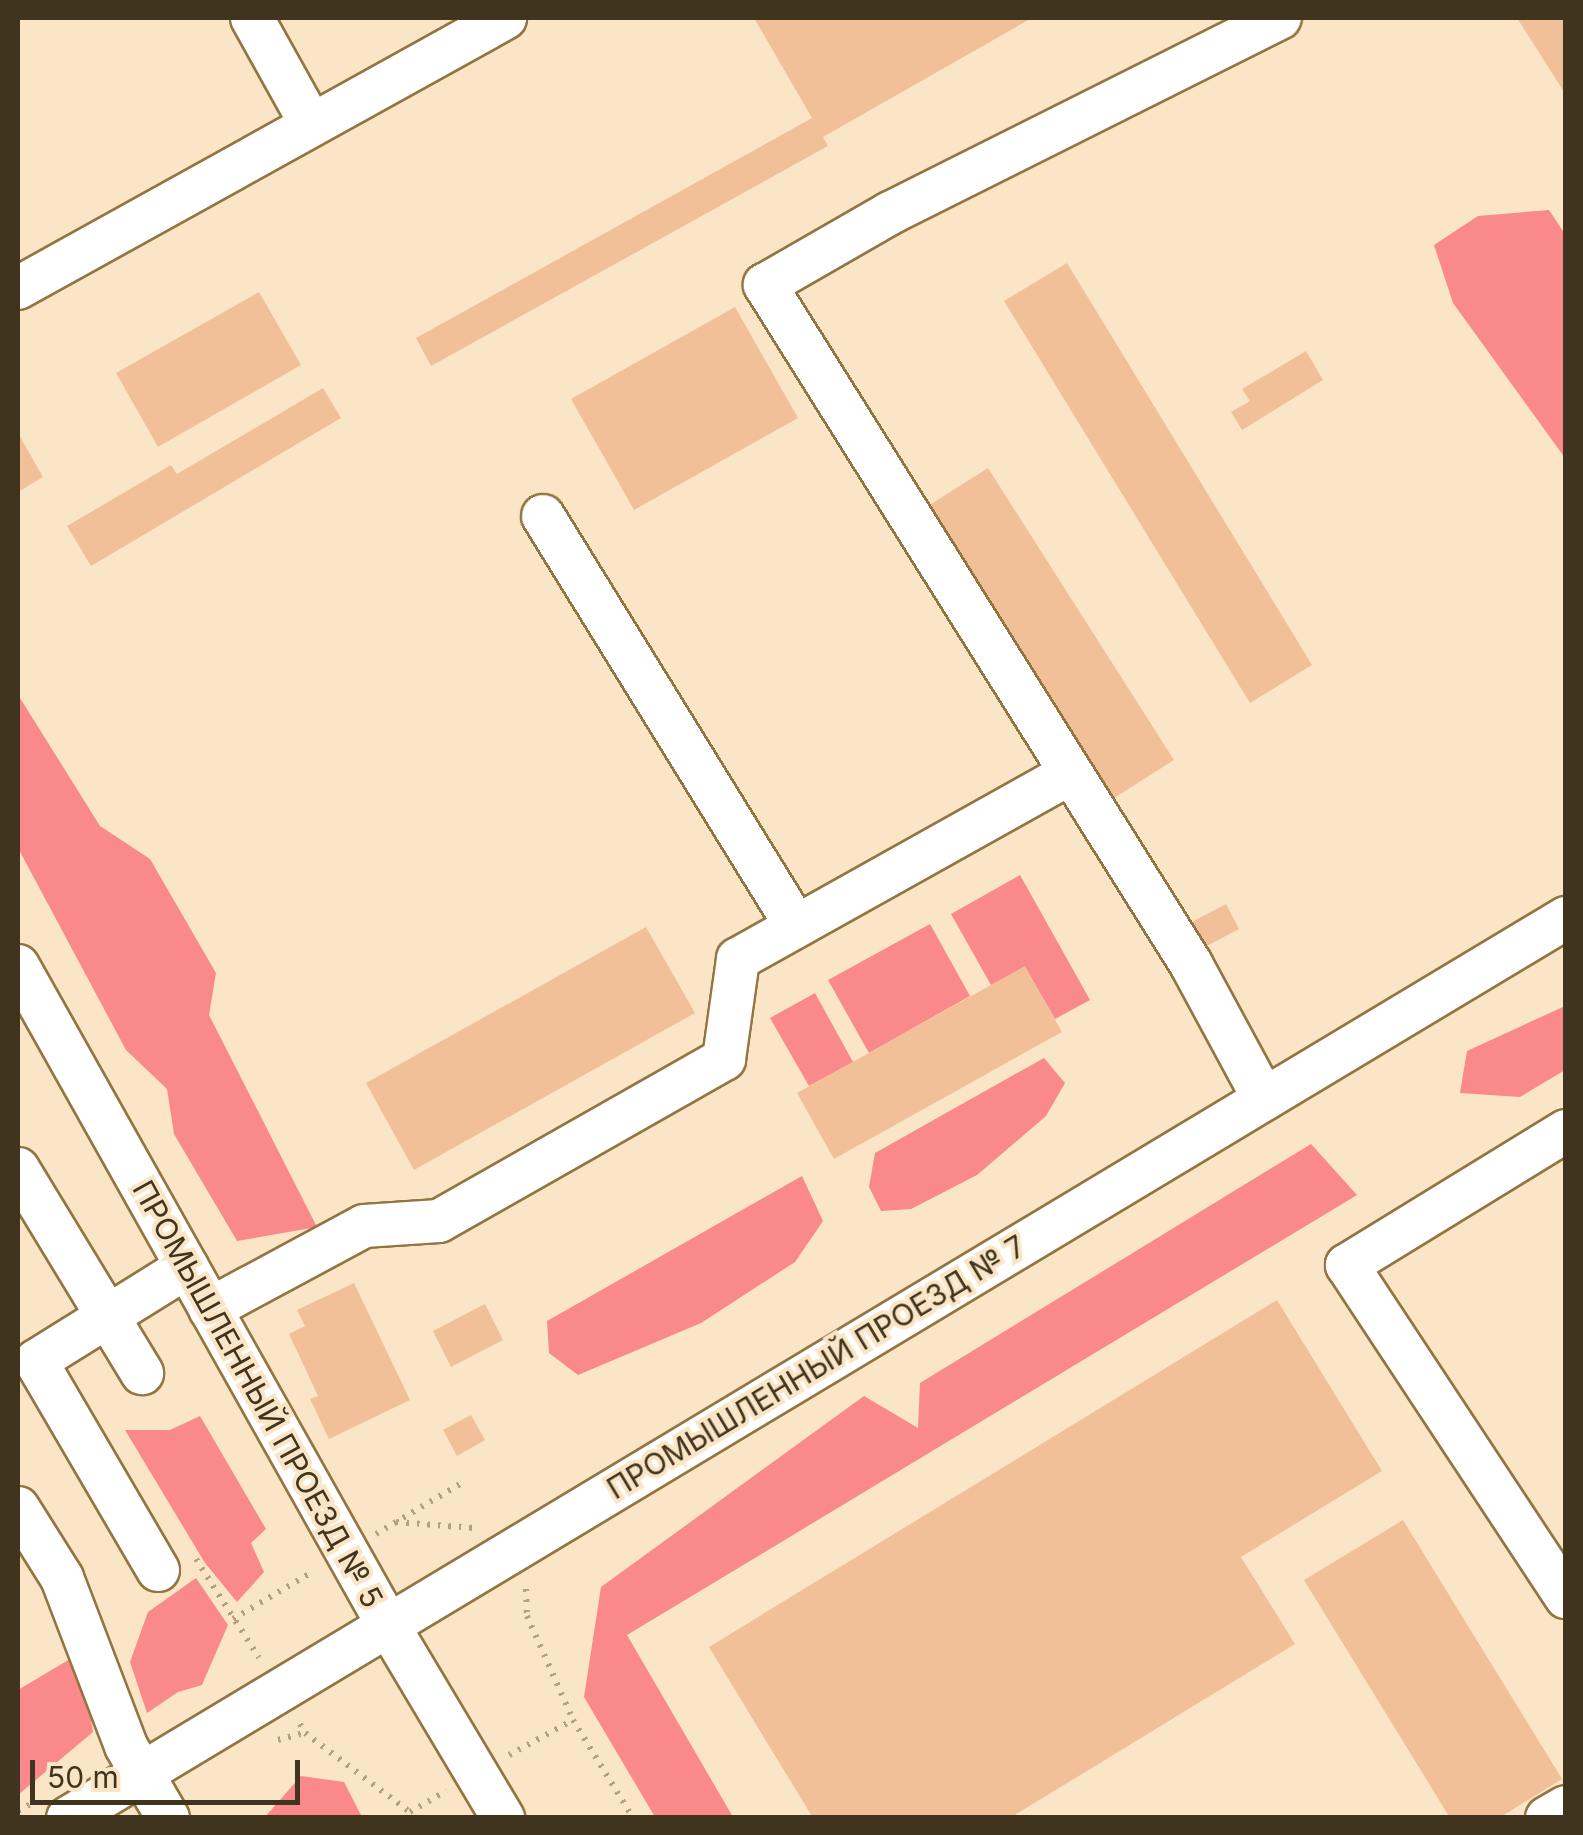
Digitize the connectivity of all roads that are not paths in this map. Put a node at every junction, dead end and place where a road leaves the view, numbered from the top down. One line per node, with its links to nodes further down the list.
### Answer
1 (252, 18): 4 (street)
2 (504, 18): 4 (street)
3 (1280, 18): 7 (street)
4 (312, 124): 5 (street)
5 (18, 288)
6 (543, 516): 9 (street)
7 (1071, 774): 9 (street); 11 (street)
8 (1566, 918): 11 (street, ПРОМЫШЛЕННЫЙ ПРОЕЗД № 7)
9 (796, 926): 15 (street)
10 (18, 966): 14 (street, ПРОМЫШЛЕННЫЙ ПРОЕЗД № 5)
11 (1264, 1099): 21 (street, ПРОМЫШЛЕННЫЙ ПРОЕЗД № 7)
12 (1561, 1145): 20 (street)
13 (18, 1169): 16 (street)
14 (186, 1267): 15 (street, ПРОМЫШЛЕННЫЙ ПРОЕЗД № 5); 16 (street)
15 (210, 1309): 21 (street, ПРОМЫШЛЕННЫЙ ПРОЕЗД № 5)
16 (108, 1316): 17 (street); 19 (street)
17 (142, 1374)
18 (18, 1508): 22 (street)
19 (175, 1561)
20 (1566, 1596)
21 (388, 1625): 22 (street, ПРОМЫШЛЕННЫЙ ПРОЕЗД № 7); 26 (street, ПРОМЫШЛЕННЫЙ ПРОЕЗД № 5)
22 (142, 1773): 24 (street, ПРОМЫШЛЕННЫЙ ПРОЕЗД № 7); 25 (street)
23 (1566, 1807): 27 (street)
24 (68, 1818)
25 (168, 1818)
26 (504, 1818)
27 (1547, 1818)

